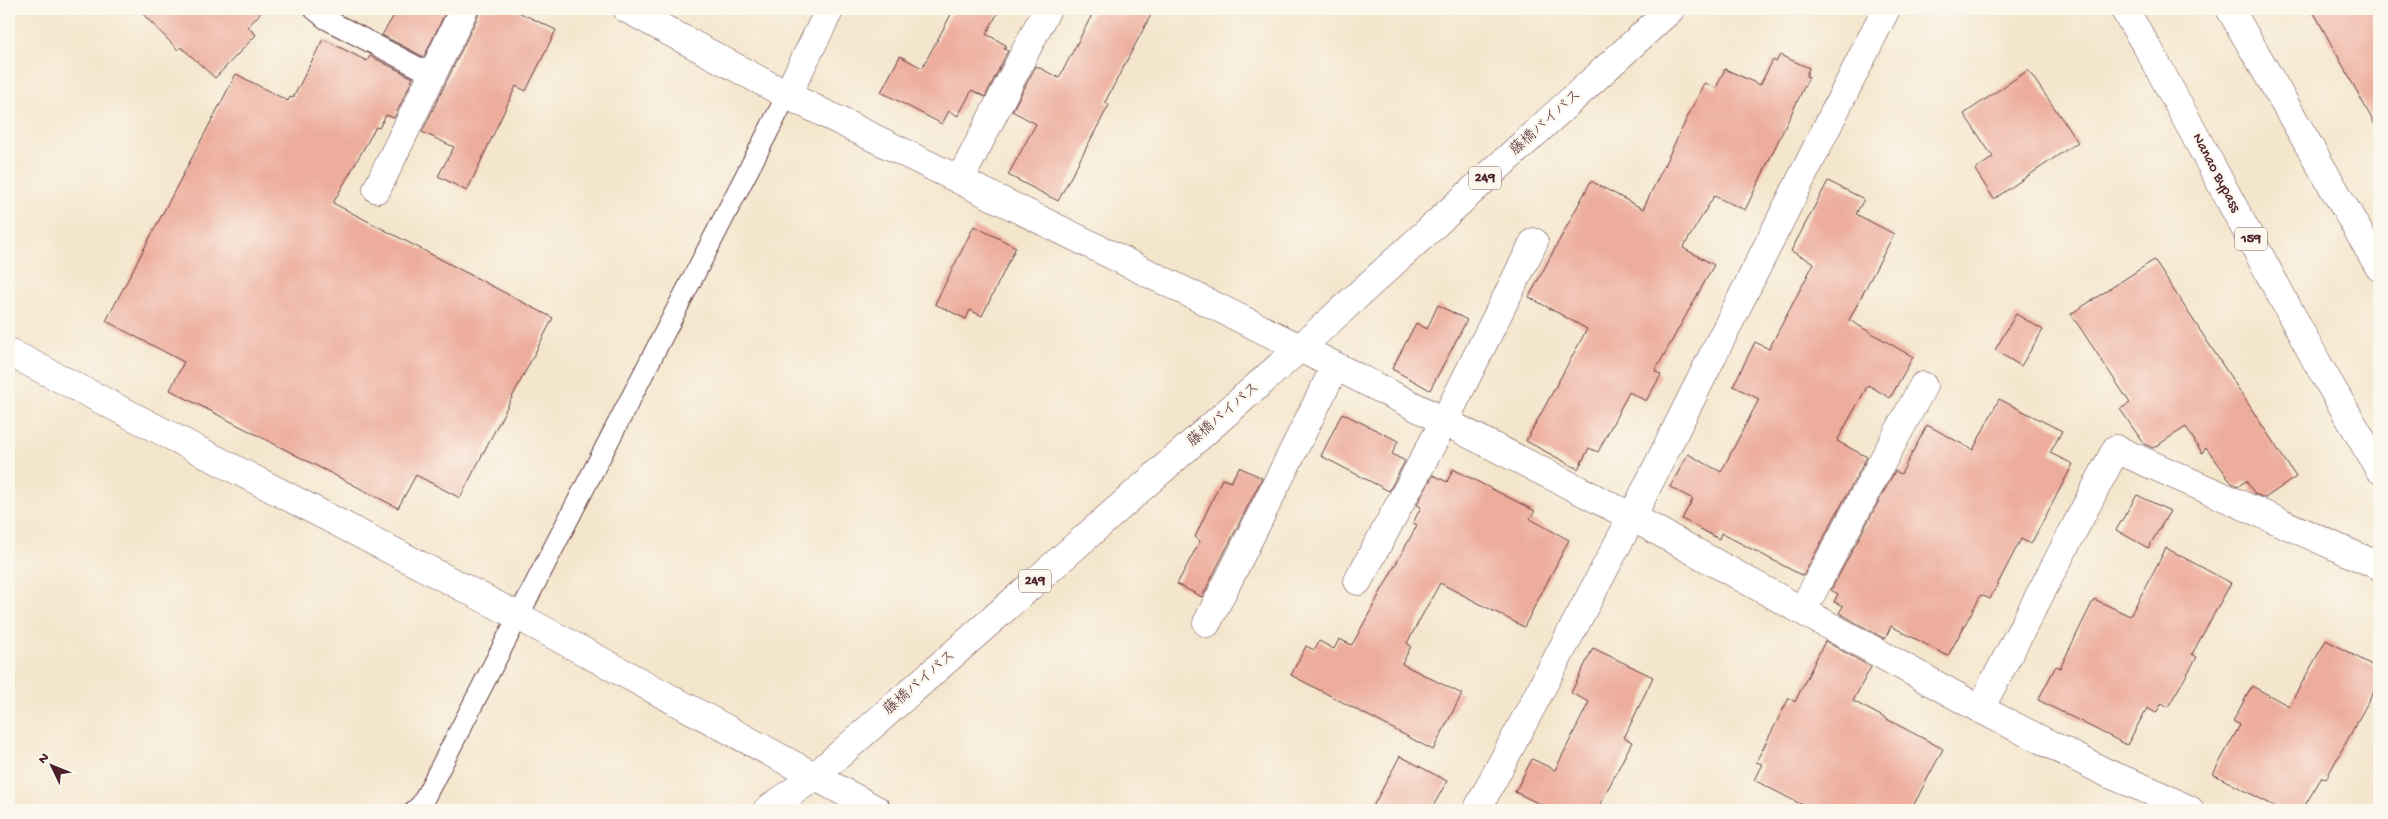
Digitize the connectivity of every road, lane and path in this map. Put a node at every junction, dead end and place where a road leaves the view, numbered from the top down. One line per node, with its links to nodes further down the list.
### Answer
1 (314, 9): 10 (lane)
2 (464, 9): 10 (main road)
3 (627, 9): 11 (main road)
4 (830, 9): 11 (main road)
5 (1047, 9): 12 (main road)
6 (1671, 9): 16 (main road, 藤橋バイパス / 249)
7 (1886, 9): 22 (main road)
8 (2124, 9): 21 (main road, Nanao Bypass / 159)
9 (2230, 9): 15 (main road)
10 (432, 75): 13 (main road)
11 (787, 95): 12 (main road); 26 (lane)
12 (960, 180): 16 (main road)
13 (377, 189)
14 (1534, 242): 20 (main road)
15 (2379, 267)
16 (1300, 348): 18 (main road); 29 (main road, 藤橋バイパス / 249)
17 (9, 352): 26 (main road)
18 (1335, 367): 20 (main road); 27 (main road)
19 (1923, 386): 25 (main road)
20 (1444, 422): 22 (main road); 24 (main road)
21 (2379, 469)
22 (1632, 517): 25 (main road); 33 (main road)
23 (2379, 566): 28 (main road)
24 (1358, 581)
25 (1802, 611): 28 (main road)
26 (518, 616): 29 (main road); 30 (lane)
27 (1208, 623)
28 (1980, 709): 34 (main road)
29 (814, 777): 31 (main road, 藤橋バイパス / 249); 32 (main road)
30 (415, 810)
31 (767, 810)
32 (877, 810)
33 (1477, 810)
34 (2190, 810)

